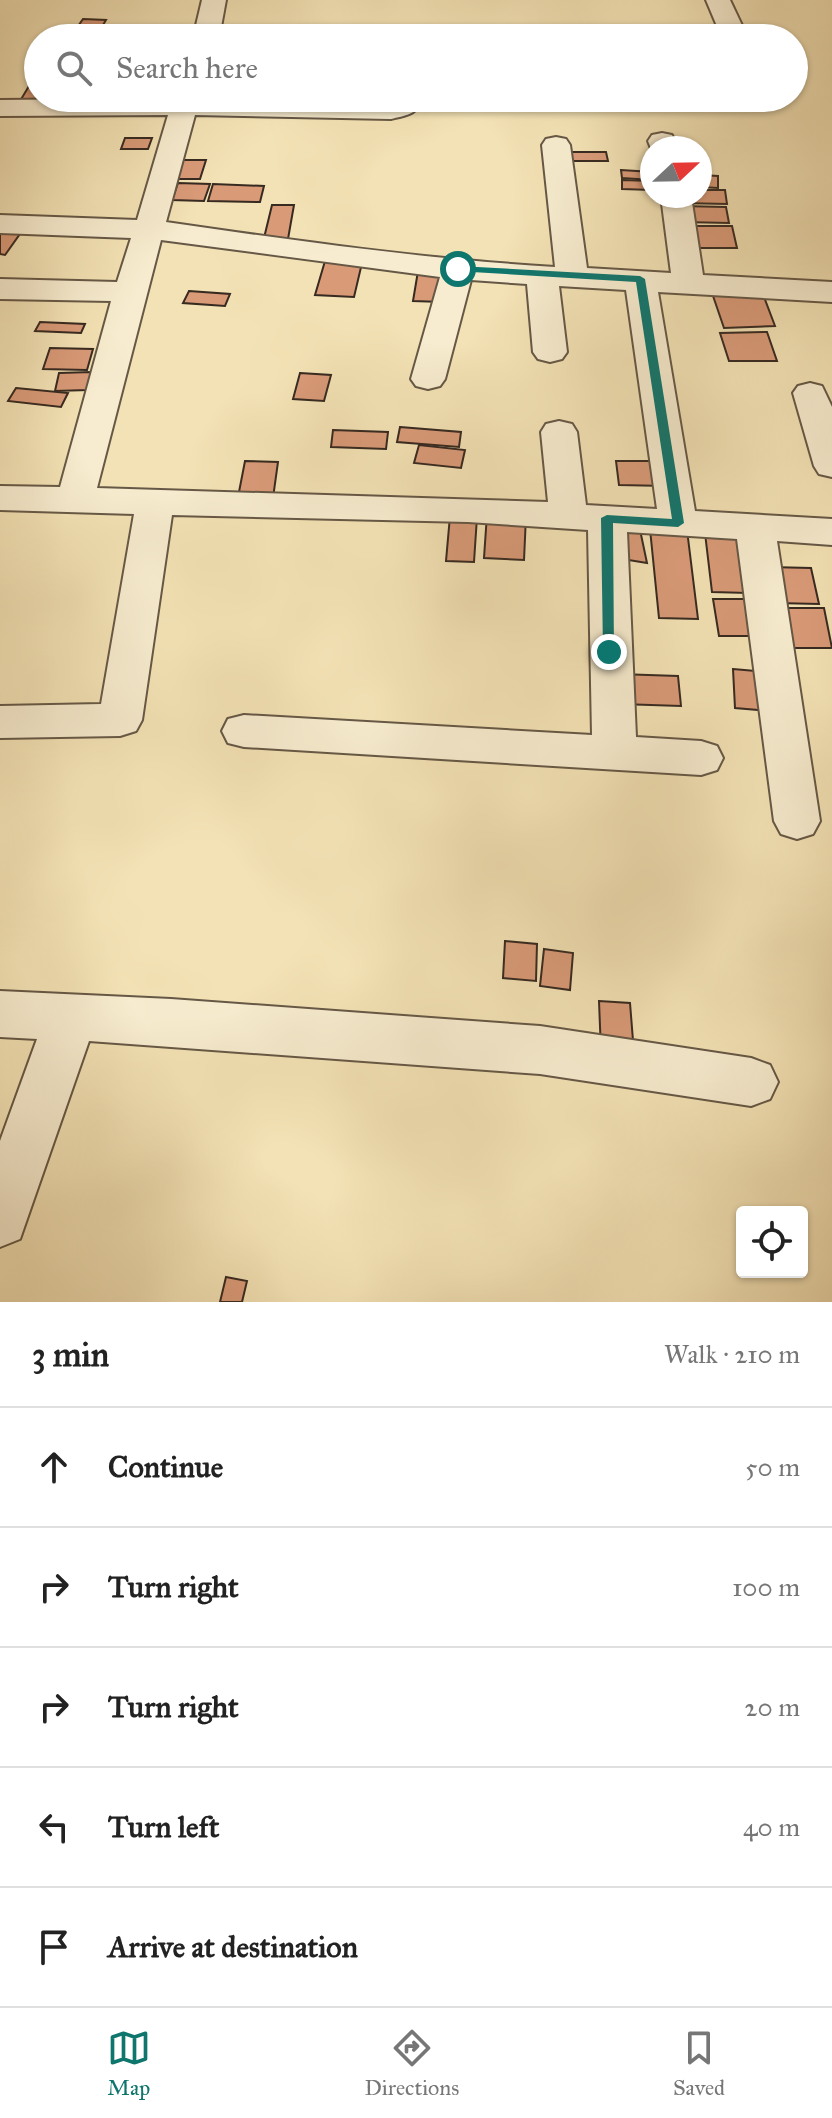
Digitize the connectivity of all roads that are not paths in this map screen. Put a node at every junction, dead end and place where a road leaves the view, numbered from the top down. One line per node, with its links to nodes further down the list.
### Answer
1 (214, 0): 3 (street)
2 (718, 0): 4 (street)
3 (209, 24)
4 (729, 24)
5 (24, 107): 6 (street)
6 (0, 108)
7 (182, 112): 11 (street)
8 (556, 145): 13 (street)
9 (678, 208): 15 (street)
10 (0, 224): 11 (street)
11 (148, 229): 12 (street); 17 (street)
12 (458, 269): 13 (street); 20 (street)
13 (557, 276): 14 (street); 19 (street)
14 (640, 279): 15 (street); 28 (street)
15 (687, 281): 18 (street)
16 (0, 289): 17 (street)
17 (130, 292): 25 (street)
18 (832, 292)
19 (550, 352)
20 (428, 379)
21 (810, 393): 23 (street)
22 (559, 432): 27 (street)
23 (832, 466)
24 (0, 498): 25 (street)
25 (76, 498): 26 (street)
26 (155, 501): 27 (street); 31 (street)
27 (588, 517): 28 (street); 33 (street)
28 (678, 523): 29 (street)
29 (755, 527): 30 (street); 35 (street)
30 (832, 532)
31 (0, 722)
32 (244, 731): 33 (street)
33 (615, 753): 34 (street)
34 (701, 758)
35 (797, 821)
36 (0, 1014): 37 (street)
37 (71, 1018): 38 (street); 39 (street)
38 (751, 1082)
39 (1, 1212)

